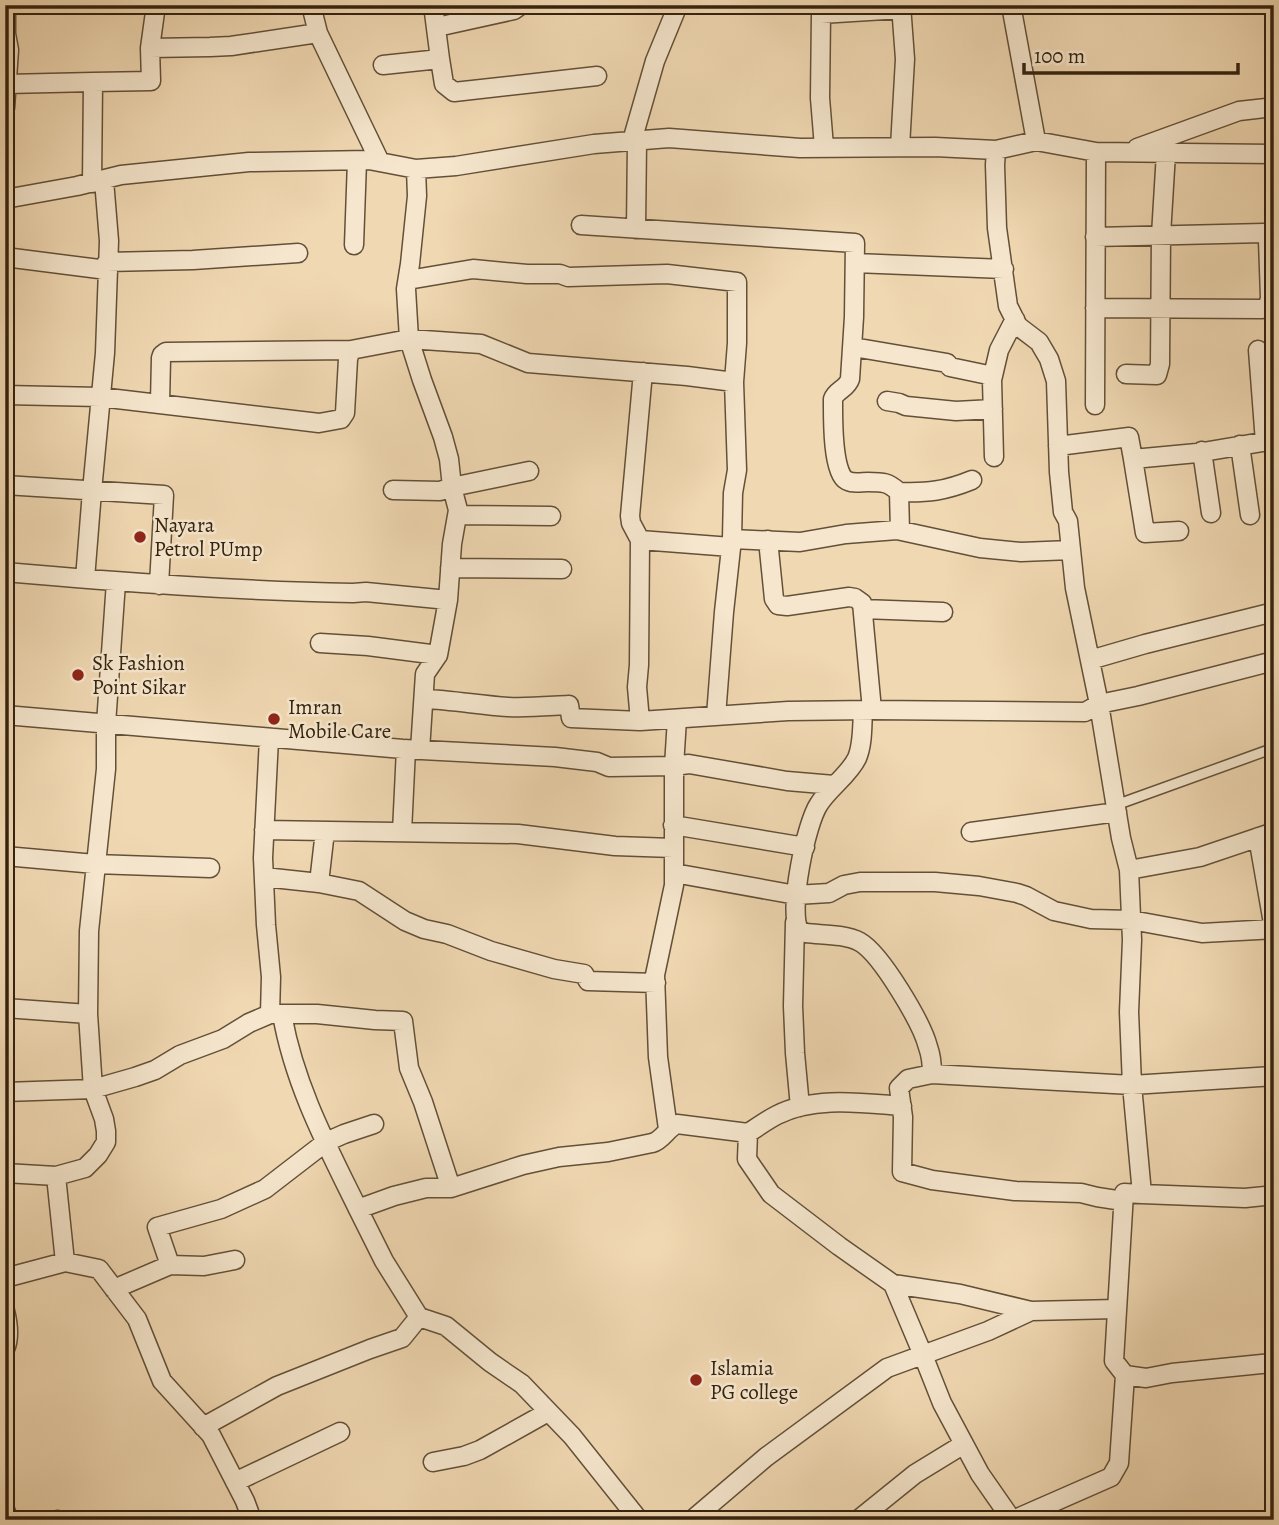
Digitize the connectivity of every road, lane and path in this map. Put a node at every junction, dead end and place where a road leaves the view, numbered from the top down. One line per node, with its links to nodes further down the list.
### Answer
1 (6, 5): 16 (street)
2 (156, 5): 11 (street)
3 (311, 5): 10 (street)
4 (433, 5): 9 (street)
5 (521, 5): 9 (street)
6 (678, 5): 19 (street)
7 (1011, 5): 20 (street)
8 (901, 7): 21 (street); 22 (street)
9 (438, 27): 12 (street)
10 (318, 33): 11 (street); 29 (street)
11 (150, 48): 15 (street)
12 (440, 59): 13 (street); 14 (street)
13 (383, 65)
14 (597, 76)
15 (93, 82): 16 (street); 31 (street)
16 (7, 84): 18 (street)
17 (1274, 107): 25 (street)
18 (5, 108)
19 (635, 141): 22 (street); 30 (street); 34 (street)
20 (1036, 141): 23 (street); 24 (street)
21 (900, 147): 22 (street); 23 (street)
22 (824, 148)
23 (996, 150): 42 (street)
24 (1096, 152): 25 (street); 36 (street)
25 (1126, 153): 26 (street)
26 (1166, 153): 27 (street); 35 (street)
27 (1274, 154)
28 (357, 161): 29 (street); 31 (street); 37 (street)
29 (380, 162): 30 (street)
30 (416, 169): 43 (street)
31 (98, 181): 32 (street); 41 (street)
32 (5, 199)
33 (581, 225): 34 (street)
34 (636, 229): 40 (street)
35 (1161, 235): 36 (street); 45 (street); 45 (street)
36 (1095, 237): 44 (street)
37 (354, 245)
38 (298, 253): 41 (street)
39 (5, 257): 41 (street)
40 (855, 262): 42 (street); 48 (street)
41 (107, 266): 57 (street)
42 (1004, 269): 46 (street)
43 (408, 280): 47 (street); 55 (street)
44 (1095, 308): 45 (street); 60 (street)
45 (1161, 308): 52 (street)
46 (1015, 319): 53 (street); 64 (street)
47 (409, 340): 49 (street); 51 (street); 71 (street)
48 (853, 347): 53 (street); 74 (street)
49 (351, 350): 59 (street); 59 (street)
50 (1258, 350): 54 (street)
51 (643, 372): 55 (street); 81 (street)
52 (1126, 374)
53 (993, 376): 61 (street)
54 (1267, 378): 62 (street)
55 (734, 382): 83 (street)
56 (5, 395): 57 (street)
57 (100, 397): 59 (street); 73 (street)
58 (887, 401): 61 (street)
59 (160, 403)
60 (1095, 405)
61 (993, 409): 66 (street)
62 (1269, 441): 63 (street)
63 (1240, 445): 65 (street); 77 (street)
64 (1058, 446): 67 (street); 84 (street)
65 (1202, 451): 67 (street); 75 (street)
66 (994, 457)
67 (1133, 459): 80 (street)
68 (529, 471): 71 (street)
69 (972, 480): 74 (street)
70 (5, 485): 73 (street)
71 (452, 487): 72 (street); 76 (street)
72 (393, 490)
73 (92, 491): 88 (street); 90 (street)
74 (899, 492): 79 (street)
75 (1211, 513)
76 (457, 515): 78 (street); 85 (street)
77 (1250, 515)
78 (551, 516)
79 (900, 530): 82 (street); 84 (street)
80 (1179, 531)
81 (640, 540): 83 (street); 105 (street)
82 (768, 540): 83 (street); 92 (street)
83 (732, 543): 103 (street)
84 (1071, 550): 97 (street)
85 (450, 568): 86 (street); 91 (street)
86 (562, 569)
87 (5, 572): 88 (street)
88 (85, 579): 89 (street)
89 (116, 582): 90 (street); 106 (street)
90 (159, 585): 91 (street)
91 (448, 600): 96 (street)
92 (863, 609): 93 (street); 101 (street)
93 (943, 612)
94 (1274, 612): 97 (street)
95 (320, 643): 96 (street)
96 (438, 655): 99 (street)
97 (1090, 660): 100 (street)
98 (1274, 661): 100 (street)
99 (424, 699): 105 (street); 109 (street)
100 (1099, 704): 101 (street); 112 (street)
101 (867, 710): 103 (street); 111 (street)
102 (5, 715): 106 (street)
103 (716, 716): 104 (street)
104 (677, 719): 105 (street); 110 (street)
105 (640, 722)
106 (106, 723): 107 (street); 122 (street)
107 (269, 737): 109 (street); 114 (street)
108 (1274, 748): 112 (lane)
109 (413, 750): 110 (street); 116 (street)
110 (674, 766): 111 (street); 113 (street)
111 (834, 785): 119 (street)
112 (1116, 808): 117 (street); 124 (street)
113 (673, 825): 119 (street); 120 (street)
114 (264, 830): 115 (street); 126 (street)
115 (325, 831): 116 (street); 127 (street)
116 (402, 832): 120 (street)
117 (971, 832)
118 (1266, 834): 124 (street); 131 (street)
119 (805, 847): 128 (street)
120 (673, 848): 125 (street)
121 (5, 856): 122 (street)
122 (95, 864): 123 (street); 134 (street)
123 (210, 868)
124 (1129, 870): 129 (street)
125 (674, 873): 128 (street); 132 (street)
126 (264, 877): 127 (street); 135 (street)
127 (319, 883): 132 (street)
128 (796, 895): 129 (street); 130 (street)
129 (1131, 920): 131 (street); 138 (street)
130 (795, 922): 136 (street); 142 (street)
131 (1274, 924)
132 (656, 983): 144 (street)
133 (5, 1008): 134 (street)
134 (88, 1014): 139 (street)
135 (276, 1014): 139 (street); 146 (street); 149 (street)
136 (932, 1074): 138 (street); 141 (street)
137 (1274, 1076): 138 (street)
138 (1132, 1085): 150 (street)
139 (93, 1089): 140 (street); 148 (street)
140 (5, 1092)
141 (902, 1106): 142 (street); 152 (street)
142 (800, 1107): 145 (street)
143 (374, 1124): 146 (street)
144 (668, 1129): 145 (street); 149 (street)
145 (748, 1132): 158 (street)
146 (326, 1142): 153 (street); 156 (street)
147 (5, 1173): 148 (street)
148 (56, 1176): 155 (street)
149 (452, 1188): 153 (street)
150 (1142, 1194): 151 (street); 152 (street)
151 (1274, 1195)
152 (1123, 1201): 160 (street)
153 (358, 1209): 163 (street)
154 (235, 1260): 156 (street)
155 (65, 1262): 157 (street); 159 (street)
156 (170, 1265): 159 (street)
157 (5, 1278)
158 (893, 1284): 162 (street); 165 (street)
159 (114, 1289): 169 (street)
160 (1116, 1309): 162 (street); 167 (street)
161 (5, 1311): 164 (street)
162 (1031, 1311): 165 (street)
163 (419, 1317): 168 (street); 169 (street)
164 (5, 1349)
165 (923, 1355): 171 (street); 179 (street)
166 (1273, 1366): 167 (street)
167 (1125, 1375): 175 (street)
168 (548, 1412): 172 (street); 178 (street)
169 (203, 1427): 173 (street)
170 (340, 1432): 173 (street)
171 (964, 1444): 175 (street); 180 (street)
172 (433, 1462)
173 (235, 1482): 177 (street)
174 (5, 1510): 176 (street)
175 (1009, 1519)
176 (9, 1520)
177 (252, 1520)
178 (639, 1520)
179 (692, 1520)
180 (858, 1520)

